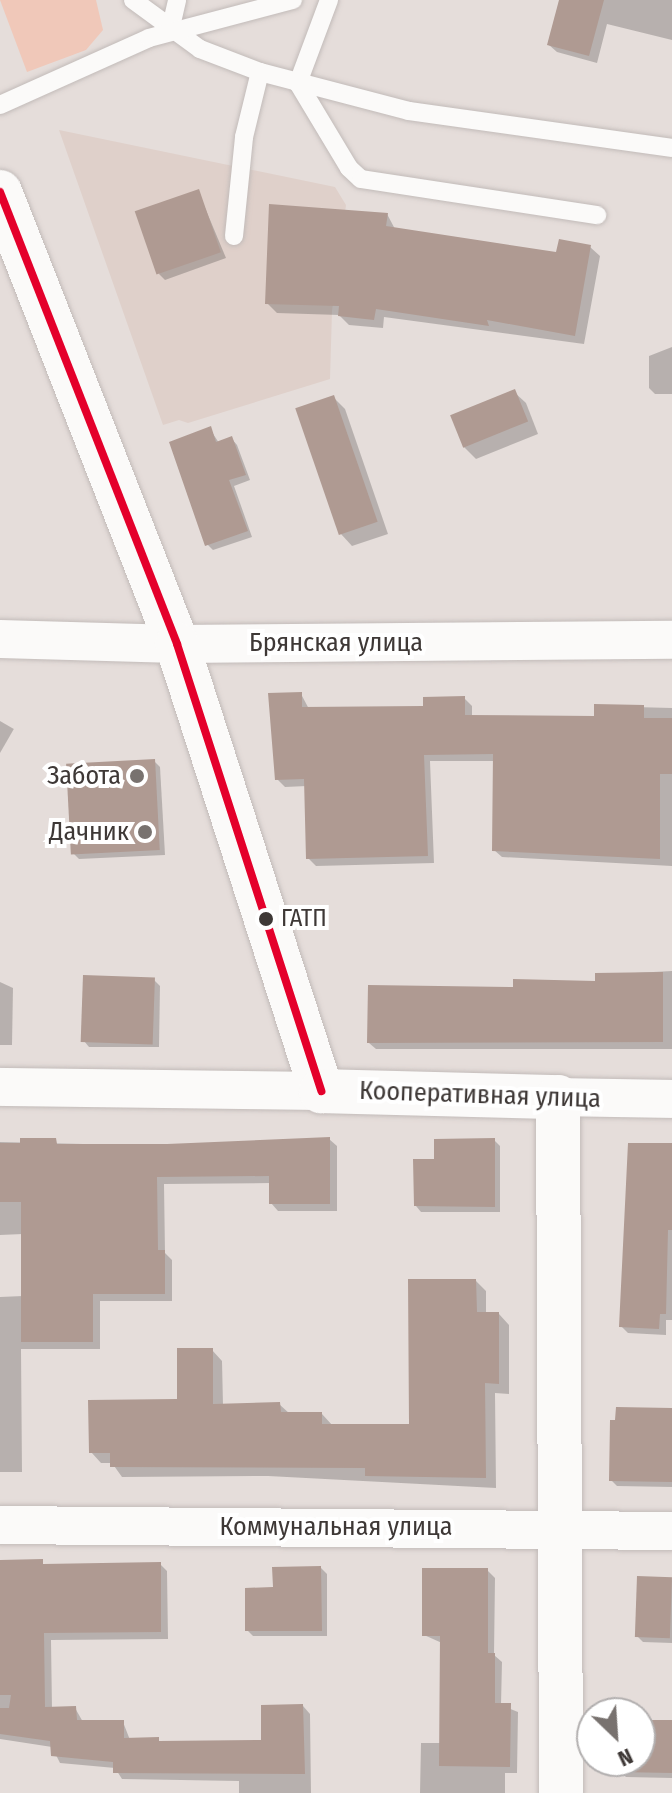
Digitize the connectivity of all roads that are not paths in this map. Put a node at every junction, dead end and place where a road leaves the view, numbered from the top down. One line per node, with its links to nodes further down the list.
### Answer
1 (133, 0): 5 (lane)
2 (177, 0): 5 (lane)
3 (293, 0): 5 (lane)
4 (329, 0): 7 (lane)
5 (170, 31): 6 (lane); 8 (lane)
6 (260, 72): 7 (lane); 12 (lane)
7 (298, 83): 9 (lane); 11 (lane)
8 (0, 105)
9 (672, 148)
10 (0, 192): 15 (street)
11 (597, 215)
12 (234, 236)
13 (0, 639): 15 (street, Брянская улица)
14 (672, 640): 15 (street, Брянская улица)
15 (177, 644): 17 (street)
16 (0, 1087): 17 (street, Кооперативная улица)
17 (321, 1091): 18 (street, Кооперативная улица)
18 (558, 1097): 19 (street, Кооперативная улица); 21 (street)
19 (672, 1099)
20 (0, 1525): 21 (street, Коммунальная улица)
21 (562, 1528): 22 (street, Коммунальная улица); 23 (street)
22 (672, 1531)
23 (561, 1793)

